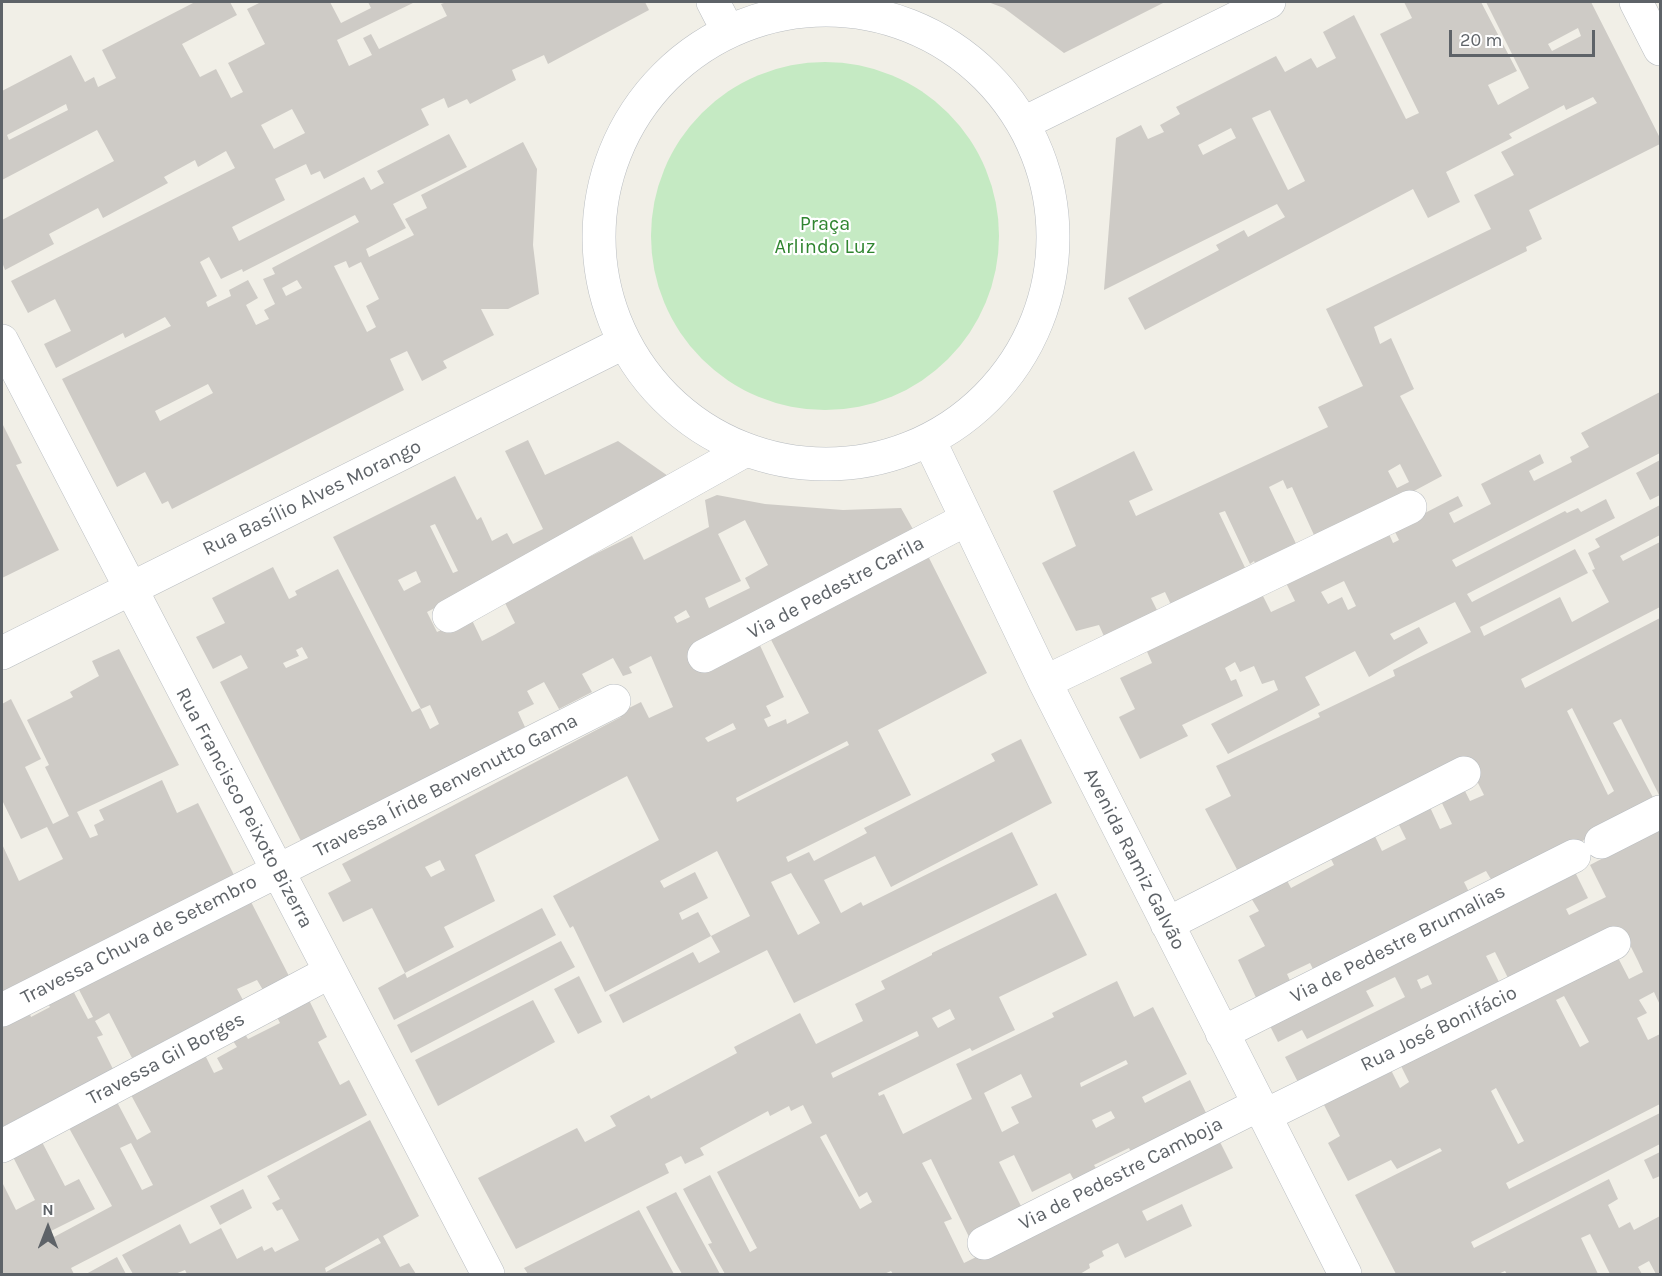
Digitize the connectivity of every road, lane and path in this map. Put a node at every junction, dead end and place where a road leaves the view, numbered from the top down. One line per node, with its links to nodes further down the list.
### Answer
1 (713, 2): 4 (street)
2 (1269, 2): 6 (street)
3 (1636, 2): 5 (street)
4 (728, 31): 6 (street); 8 (street)
5 (1660, 49)
6 (1024, 123): 9 (street)
7 (2, 341): 13 (street, Rua Francisco Peixoto Bizerra)
8 (623, 343): 10 (street); 13 (street, Rua Basílio Alves Morango)
9 (929, 440): 10 (street); 12 (street, Avenida Ramiz Galvão)
10 (746, 450): 14 (street)
11 (1410, 507): 17 (street)
12 (967, 519): 16 (street, Via de Pedestre Carila); 17 (street, Avenida Ramiz Galvão)
13 (131, 589): 15 (street, Rua Basílio Alves Morango); 21 (street, Rua Francisco Peixoto Bizerra)
14 (449, 616)
15 (2, 653)
16 (704, 656)
17 (1045, 682): 22 (street, Avenida Ramiz Galvão)
18 (614, 701): 21 (street, Travessa Íride Benvenutto Gama)
19 (1464, 773): 22 (street)
20 (1660, 812): 26 (street, Via de Pedestre Brumalias)
21 (278, 871): 24 (street, Rua Francisco Peixoto Bizerra); 25 (street, Travessa Chuva de Setembro)
22 (1167, 924): 26 (street, Avenida Ramiz Galvão)
23 (1614, 943): 27 (street, Rua José Bonifácio)
24 (330, 972): 28 (street, Travessa Gil Borges); 30 (street, Rua Francisco Peixoto Bizerra)
25 (2, 1010)
26 (1222, 1033): 27 (street, Avenida Ramiz Galvão)
27 (1261, 1111): 29 (street, Via de Pedestre Camboja); 31 (street, Avenida Ramiz Galvão)
28 (2, 1146)
29 (984, 1242)
30 (488, 1275)
31 (1345, 1275)

